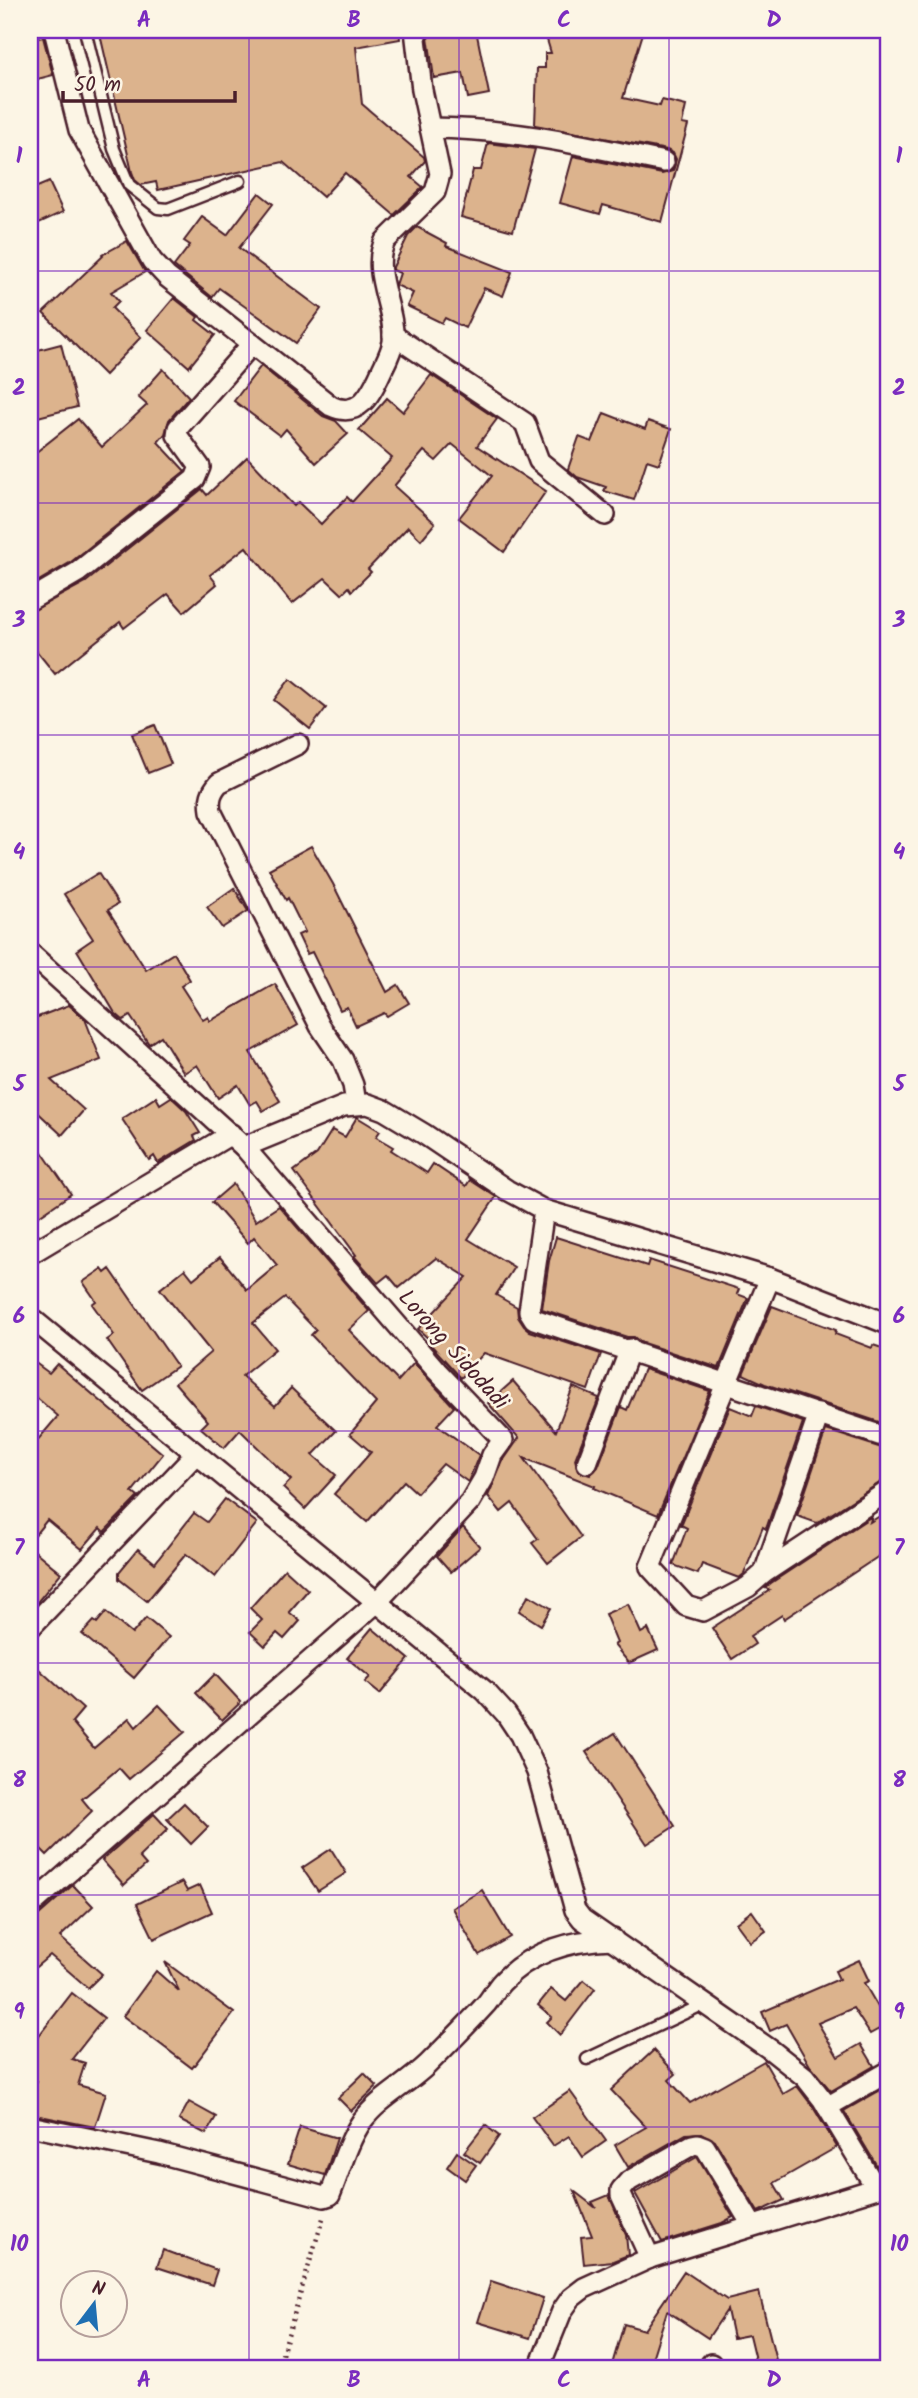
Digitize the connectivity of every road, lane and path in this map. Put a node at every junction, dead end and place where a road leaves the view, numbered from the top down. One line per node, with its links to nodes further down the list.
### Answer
1 (54, 30): 8 (street)
2 (85, 30): 6 (lane)
3 (415, 30): 4 (street)
4 (430, 128): 5 (street); 7 (street)
5 (664, 162)
6 (240, 181)
7 (393, 335): 8 (street); 9 (street)
8 (251, 344): 10 (street)
9 (605, 515)
10 (30, 600)
11 (298, 744): 13 (street)
12 (30, 953): 14 (street)
13 (356, 1103): 14 (street); 15 (street)
14 (238, 1141): 16 (street); 28 (street, Lorong Sidodadi)
15 (544, 1210): 17 (street); 20 (street)
16 (30, 1254)
17 (770, 1278): 19 (street); 21 (street)
18 (30, 1317): 24 (street)
19 (888, 1324)
20 (630, 1349): 21 (street); 25 (street)
21 (727, 1382): 22 (street); 27 (street)
22 (819, 1414): 23 (street); 27 (street)
23 (888, 1438)
24 (196, 1454): 28 (street); 29 (street)
25 (587, 1463)
26 (888, 1491): 27 (street)
27 (764, 1573)
28 (376, 1602): 30 (street); 31 (street)
29 (30, 1628)
30 (30, 1906)
31 (613, 1939): 32 (street); 38 (street)
32 (704, 2004): 33 (lane); 35 (street)
33 (587, 2059)
34 (888, 2072): 35 (street)
35 (827, 2107): 37 (street)
36 (30, 2126): 38 (street)
37 (882, 2186): 39 (street)
38 (330, 2194): 41 (path)
39 (752, 2225): 40 (street); 40 (street)
40 (650, 2258): 42 (street)
41 (278, 2368)
42 (539, 2368)

